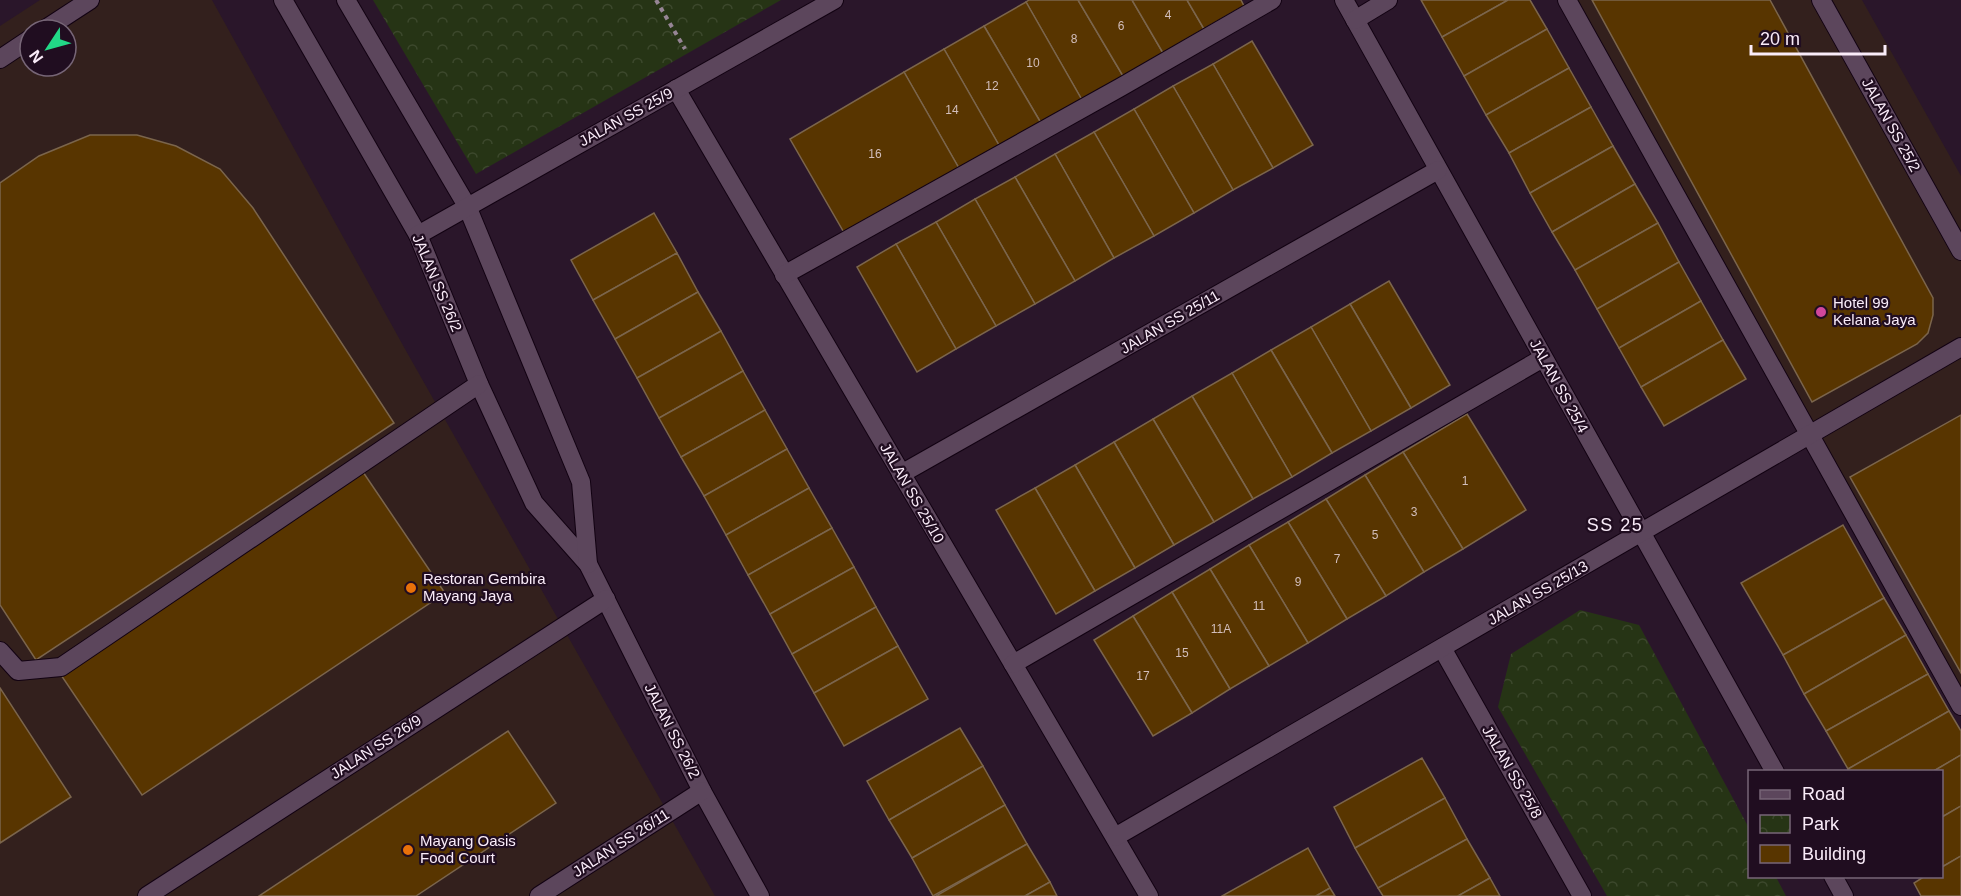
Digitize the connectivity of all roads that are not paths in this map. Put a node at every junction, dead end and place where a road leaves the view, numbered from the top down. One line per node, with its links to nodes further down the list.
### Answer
1 (90, 0): 10 (street)
2 (283, 0): 17 (street, JALAN SS 26/2)
3 (346, 0): 16 (street, JALAN SS 26/2)
4 (834, 0): 14 (street, JALAN SS 25/9)
5 (1272, 0): 19 (street)
6 (1344, 0): 11 (street, JALAN SS 25/4)
7 (1388, 0): 11 (street)
8 (1567, 0): 23 (street)
9 (1821, 0): 18 (street, JALAN SS 25/2)
10 (62, 18)
11 (1355, 20): 15 (street, JALAN SS 25/4)
12 (18, 47): 13 (street)
13 (0, 59)
14 (676, 89): 16 (street, JALAN SS 25/9); 19 (street, JALAN SS 25/10)
15 (1438, 170): 21 (street, JALAN SS 25/4); 24 (street, JALAN SS 25/11)
16 (467, 206): 17 (street, JALAN SS 25/9); 26 (street, JALAN SS 26/2)
17 (418, 235): 22 (street, JALAN SS 26/2)
18 (1961, 251)
19 (784, 275): 24 (street, JALAN SS 25/10)
20 (1961, 348): 23 (street, JALAN SS 25/13)
21 (1543, 358): 25 (street, JALAN SS 25/4); 30 (street)
22 (479, 384): 26 (street, JALAN SS 26/2); 29 (street)
23 (1810, 435): 25 (street, JALAN SS 25/13); 31 (street)
24 (901, 474): 30 (street, JALAN SS 25/10)
25 (1642, 533): 28 (street, JALAN SS 25/13); 32 (street, JALAN SS 25/4)
26 (588, 564): 27 (street, JALAN SS 26/2)
27 (606, 599): 33 (street, JALAN SS 26/2); 36 (street, JALAN SS 26/9)
28 (1442, 648): 34 (street, JALAN SS 25/13); 40 (street, JALAN SS 25/8)
29 (0, 651)
30 (1012, 664): 34 (street, JALAN SS 25/10)
31 (1961, 706)
32 (1774, 770)
33 (702, 790): 37 (street, JALAN SS 26/11); 38 (street, JALAN SS 26/2)
34 (1115, 837): 39 (street, JALAN SS 25/10)
35 (1834, 878): 41 (street)
36 (147, 896)
37 (539, 896)
38 (760, 896)
39 (1149, 896)
40 (1582, 896)
41 (1844, 896)

